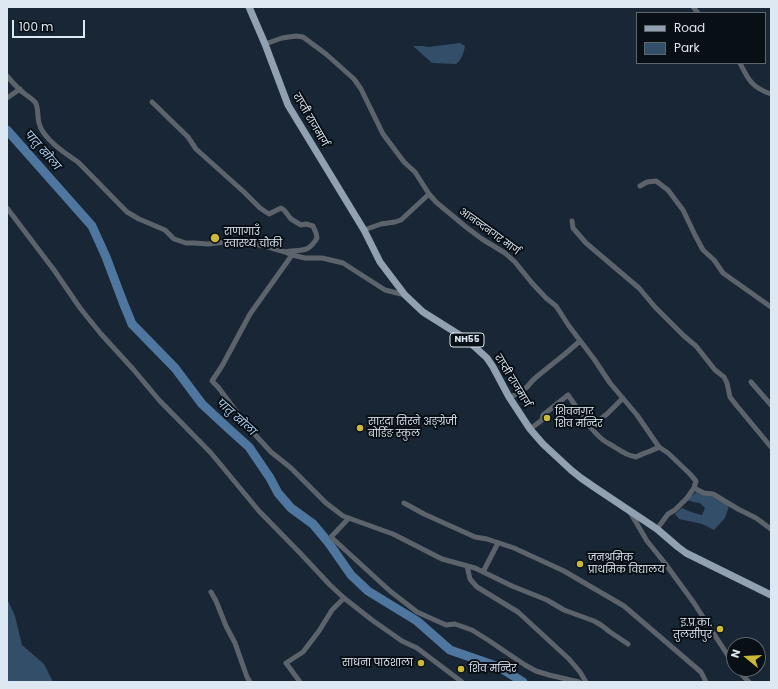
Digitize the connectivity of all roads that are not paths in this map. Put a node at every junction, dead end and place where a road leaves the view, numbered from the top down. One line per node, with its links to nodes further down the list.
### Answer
1 (249, 7): 2 (main road, राप्ती राजमार्ग / NH55)
2 (265, 44): 10 (street, आनन्दनगर मार्ग); 13 (main road, राप्ती राजमार्ग / NH55)
3 (740, 64): 6 (street)
4 (7, 76): 5 (street)
5 (20, 89): 7 (street); 14 (street)
6 (771, 94)
7 (7, 98)
8 (152, 102): 14 (street)
9 (640, 186): 17 (street)
10 (429, 194): 13 (street); 18 (street, आनन्दनगर मार्ग)
11 (7, 208): 38 (street)
12 (572, 221): 26 (street)
13 (364, 230): 16 (main road, राप्ती राजमार्ग / NH55)
14 (285, 252): 15 (street)
15 (292, 255): 16 (street); 30 (street)
16 (405, 295): 20 (main road, राप्ती राजमार्ग / NH55)
17 (771, 307)
18 (580, 341): 20 (street); 21 (street, आनन्दनगर मार्ग)
19 (751, 382): 22 (street)
20 (509, 397): 24 (main road, राप्ती राजमार्ग / NH55)
21 (623, 398): 23 (street); 25 (street, आनन्दनगर मार्ग)
22 (771, 405)
23 (590, 427): 24 (street); 25 (street)
24 (530, 429): 29 (main road, राप्ती राजमार्ग / NH55)
25 (659, 447): 27 (street, आनन्दनगर मार्ग)
26 (771, 447)
27 (694, 488): 31 (street); 32 (street)
28 (404, 503): 33 (street)
29 (629, 510): 31 (main road, राप्ती राजमार्ग / NH55); 40 (street)
30 (349, 518): 34 (street); 44 (street)
31 (657, 529): 37 (main road, राप्ती राजमार्ग / NH55)
32 (771, 529)
33 (498, 543): 35 (street); 46 (street)
34 (466, 566): 35 (street); 45 (street)
35 (483, 572): 39 (street)
36 (211, 592): 41 (street)
37 (771, 595)
38 (344, 598): 42 (street); 43 (street)
39 (628, 644)
40 (726, 653)
41 (250, 682)
42 (300, 682)
43 (462, 682)
44 (579, 682)
45 (586, 682)
46 (706, 682)

